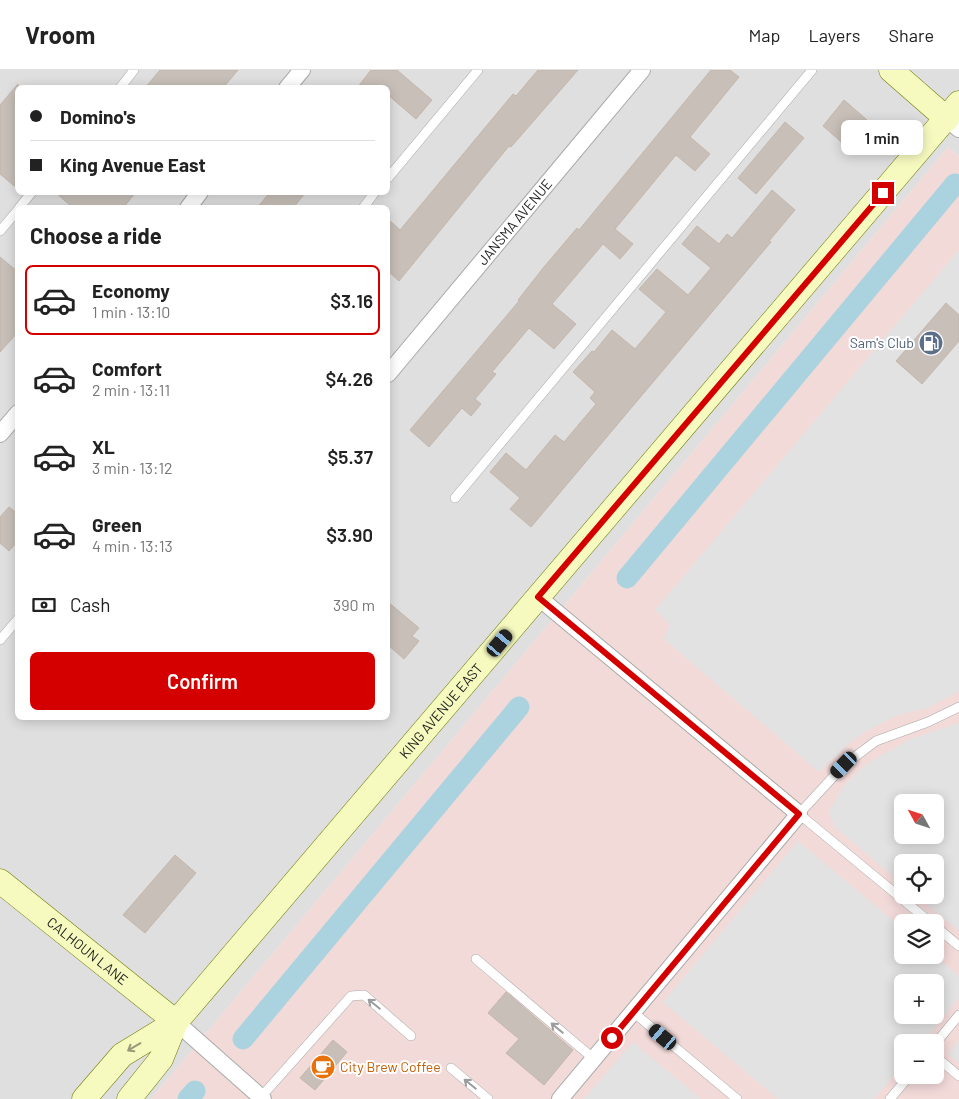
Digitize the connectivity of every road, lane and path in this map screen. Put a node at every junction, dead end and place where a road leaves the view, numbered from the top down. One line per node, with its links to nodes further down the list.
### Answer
1 (134, 70): 7 (lane)
2 (302, 70): 8 (street)
3 (478, 70): 10 (lane)
4 (642, 70): 15 (street, JANSMA AVENUE)
5 (812, 70): 18 (lane)
6 (891, 70): 9 (main road)
7 (122, 85)
8 (290, 85)
9 (955, 117): 19 (main road, KING AVENUE EAST)
10 (390, 176)
11 (30, 195): 12 (lane)
12 (21, 205)
13 (15, 213): 14 (lane)
14 (0, 231)
15 (390, 372)
16 (15, 416): 17 (street)
17 (0, 434)
18 (455, 498)
19 (538, 597): 23 (street); 31 (main road, KING AVENUE EAST)
20 (15, 622): 21 (lane)
21 (0, 640)
22 (959, 707): 23 (lane)
23 (799, 814): 25 (lane); 29 (street)
24 (0, 881): 31 (main road, CALHOUN LANE)
25 (920, 914)
26 (944, 934): 27 (lane)
27 (959, 946)
28 (476, 959): 34 (lane, one-way to 28)
29 (633, 1012): 34 (street); 44 (lane)
30 (959, 1015): 32 (lane)
31 (176, 1022): 39 (street); 40 (main road, KING AVENUE EAST, one-way to 40); 41 (main road, KING AVENUE EAST)
32 (943, 1034)
33 (411, 1036): 39 (lane, one-way to 39)
34 (594, 1059): 43 (street)
35 (944, 1064): 37 (lane)
36 (451, 1068): 42 (lane, one-way to 36)
37 (959, 1076)
38 (902, 1084): 45 (lane)
39 (262, 1098)
40 (84, 1099)
41 (129, 1099)
42 (488, 1099)
43 (560, 1099)
44 (737, 1099)
45 (890, 1099)

